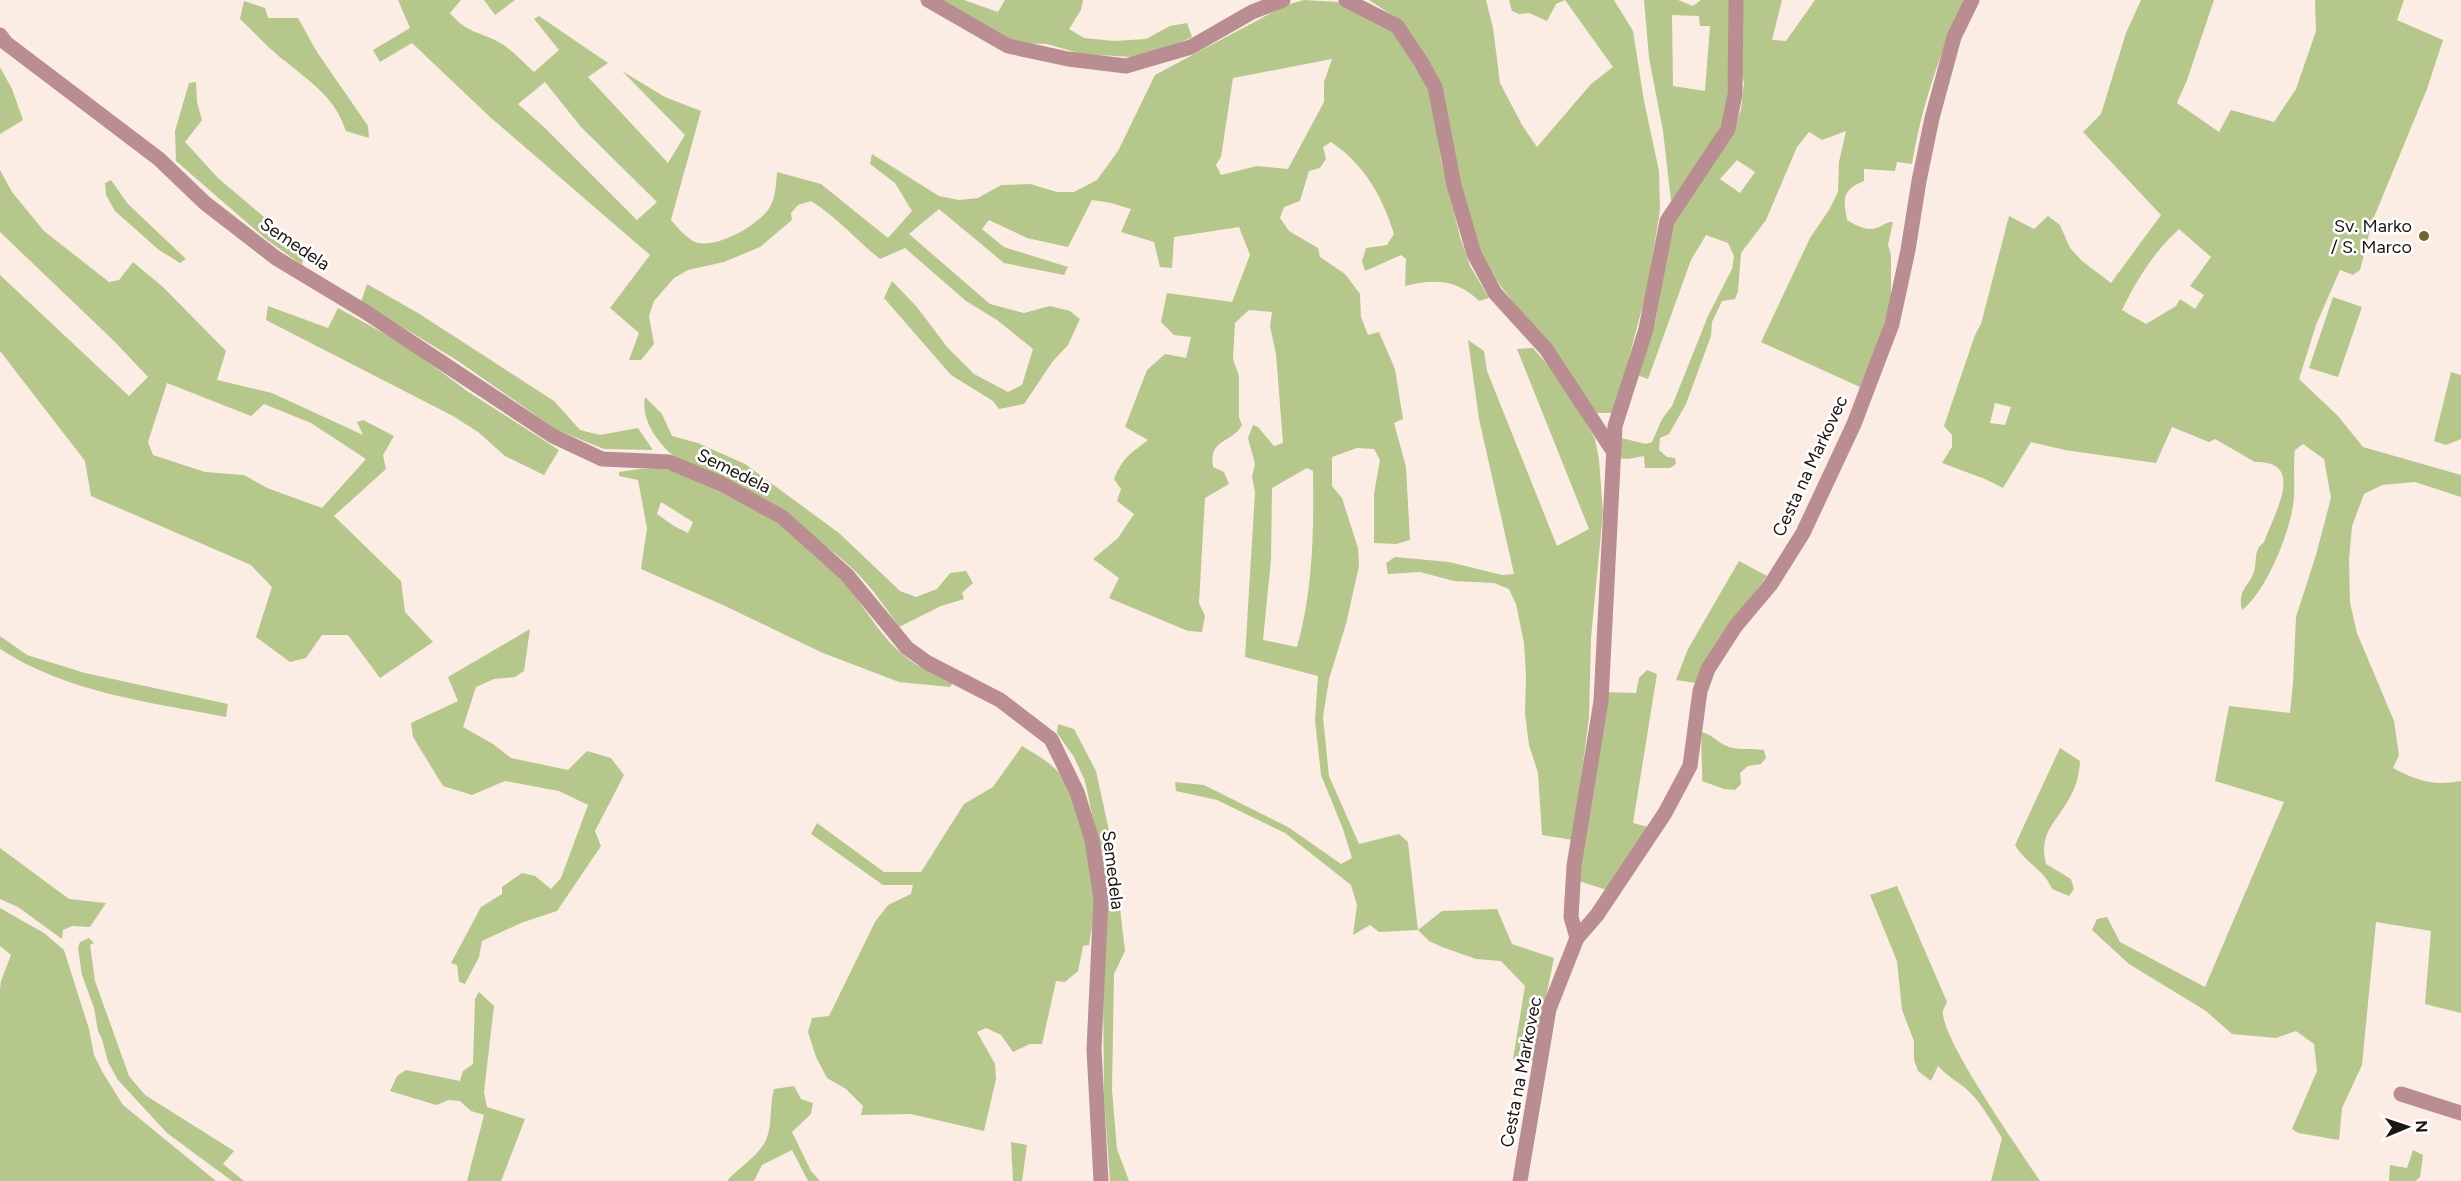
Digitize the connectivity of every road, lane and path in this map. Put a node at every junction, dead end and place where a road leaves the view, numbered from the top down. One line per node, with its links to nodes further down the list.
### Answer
1 (928, 0): 2 (street)
2 (1283, 0)
3 (1346, 0): 7 (street)
4 (1736, 0): 7 (street)
5 (1972, 0): 8 (street, Cesta na Markovec)
6 (0, 35): 11 (street, Semedela)
7 (1613, 450): 8 (street)
8 (1577, 938): 12 (street, Cesta na Markovec)
9 (2401, 1094): 10 (street)
10 (2461, 1113)
11 (1101, 1181)
12 (1520, 1181)

